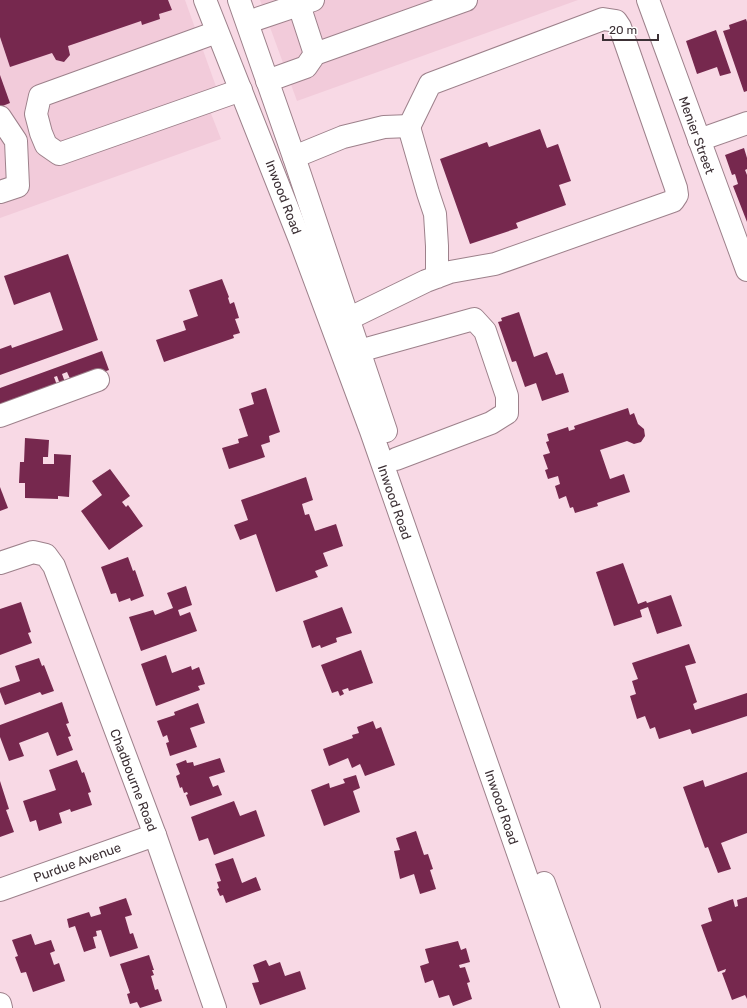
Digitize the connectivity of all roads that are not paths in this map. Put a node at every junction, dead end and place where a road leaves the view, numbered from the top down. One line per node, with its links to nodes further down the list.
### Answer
1 (205, 0): 7 (main road, Inwood Road)
2 (239, 0): 6 (main road, Inwood Road)
3 (466, 0): 8 (main road)
4 (649, 0): 15 (main road, Menier Street)
5 (306, 2): 6 (main road); 8 (main road)
6 (248, 22): 9 (main road, Inwood Road)
7 (217, 32): 10 (main road, Inwood Road); 14 (main road)
8 (315, 54): 9 (main road)
9 (267, 81): 10 (main road); 17 (main road, Inwood Road)
10 (242, 90): 14 (main road); 21 (main road, Inwood Road)
11 (0, 117): 16 (main road)
12 (747, 123): 15 (main road)
13 (410, 126): 17 (main road); 20 (main road); 20 (main road)
14 (41, 133): 16 (main road)
15 (699, 140): 19 (main road, Menier Street)
16 (8, 144): 18 (main road)
17 (294, 157): 21 (main road, Inwood Road)
18 (0, 192)
19 (747, 270)
20 (437, 277): 21 (main road)
21 (340, 321): 22 (main road, Inwood Road); 32 (main road, Inwood Road)
22 (359, 351): 25 (main road, Inwood Road); 25 (main road)
23 (98, 380): 24 (main road)
24 (0, 416)
25 (396, 459): 33 (main road, Inwood Road)
26 (0, 563): 27 (main road, Chadbourne Road)
27 (155, 835): 28 (main road, Purdue Avenue); 31 (main road, Chadbourne Road)
28 (0, 890)
29 (0, 1004): 30 (main road)
30 (1, 1008)
31 (215, 1008)
32 (572, 1008)
33 (589, 1008)

